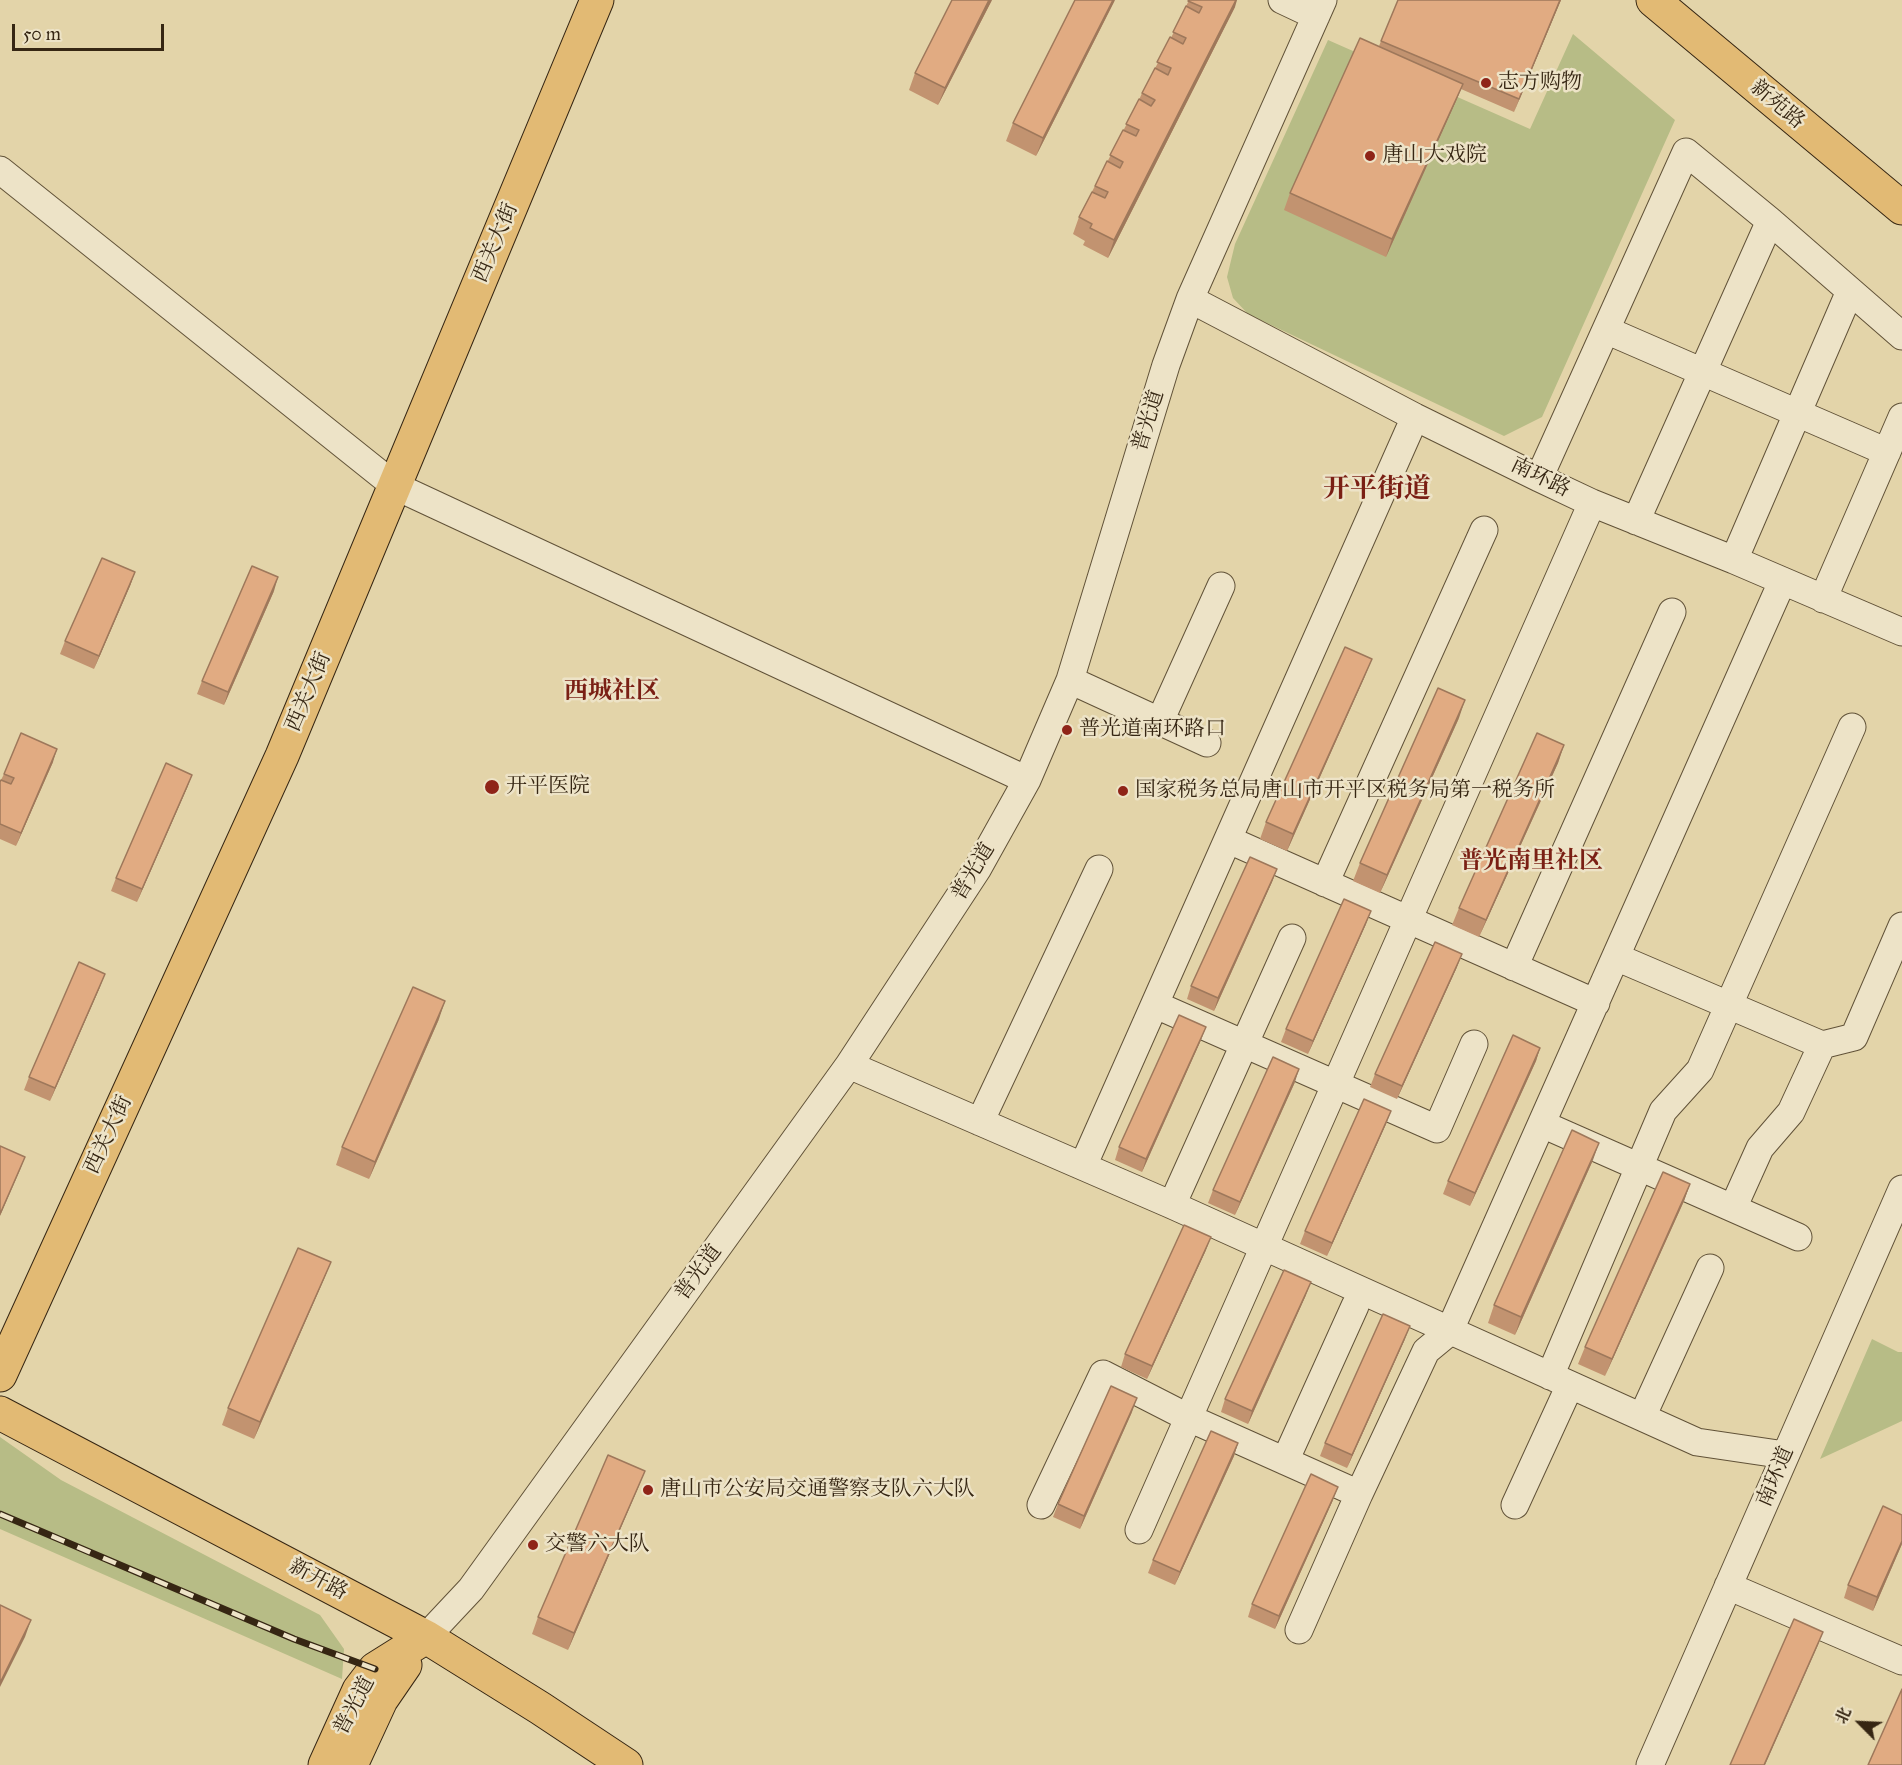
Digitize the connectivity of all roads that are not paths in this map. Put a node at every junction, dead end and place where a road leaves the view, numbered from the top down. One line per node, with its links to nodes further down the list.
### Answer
1 (597, 0): 18 (main road, 西关大街)
2 (1282, 0): 4 (street)
3 (1653, 0): 6 (main road, 新苑路)
4 (1319, 8): 9 (street, 普光道)
5 (0, 170): 18 (street)
6 (1902, 208)
7 (1770, 221): 8 (street); 10 (street); 12 (street)
8 (1850, 291): 11 (street); 13 (street)
9 (1190, 299): 14 (street, 南环路); 28 (street, 普光道)
10 (1606, 330): 12 (street); 17 (street)
11 (1902, 336)
12 (1702, 372): 13 (street); 20 (street)
13 (1797, 413): 16 (street); 22 (street)
14 (1415, 417): 17 (street, 南环路); 33 (street)
15 (1902, 417): 16 (street)
16 (1887, 452): 25 (street)
17 (1539, 478): 19 (street, 南环路)
18 (395, 486): 32 (street); 61 (main road, 西关大街)
19 (1592, 503): 20 (street, 南环路); 36 (street)
20 (1636, 521): 22 (street, 南环路)
21 (1484, 530): 35 (street)
22 (1734, 560): 23 (street, 南环路)
23 (1782, 582): 25 (street, 南环路); 39 (street)
24 (1221, 585): 29 (street)
25 (1823, 599): 27 (street, 南环路)
26 (1672, 612): 40 (street)
27 (1902, 632)
28 (1070, 680): 29 (street); 32 (street, 普光道)
29 (1160, 722): 31 (street)
30 (1852, 728): 43 (street)
31 (1207, 743)
32 (1027, 780): 47 (street, 普光道)
33 (1229, 840): 35 (street); 42 (street)
34 (1098, 868): 49 (street)
35 (1324, 883): 36 (street)
36 (1409, 920): 40 (street); 48 (street)
37 (1902, 926): 46 (street)
38 (1292, 938): 44 (street)
39 (1616, 957): 41 (street); 43 (street)
40 (1514, 967): 41 (street)
41 (1596, 1003): 50 (street)
42 (1156, 1005): 44 (street); 51 (street)
43 (1729, 1005): 46 (street); 52 (street)
44 (1245, 1044): 48 (street); 54 (street)
45 (1474, 1044): 48 (street)
46 (1822, 1045): 55 (street)
47 (849, 1065): 49 (street); 74 (street, 普光道)
48 (1337, 1085): 57 (street)
49 (980, 1122): 51 (street)
50 (1542, 1124): 52 (street); 60 (street)
51 (1083, 1166): 54 (street)
52 (1639, 1167): 55 (street); 62 (street)
53 (1902, 1189): 66 (street, 南环道)
54 (1172, 1205): 57 (street)
55 (1733, 1208): 56 (street)
56 (1798, 1237)
57 (1264, 1248): 60 (street); 65 (street)
58 (1710, 1268): 64 (street)
59 (1355, 1306): 67 (street)
60 (1449, 1332): 62 (street); 68 (street)
61 (0, 1375)
62 (1560, 1381): 64 (street); 70 (street)
63 (0, 1413): 74 (main road, 新开路)
64 (1642, 1417): 66 (street)
65 (1189, 1418): 67 (street); 69 (street); 71 (street)
66 (1785, 1455): 72 (street, 南环道)
67 (1285, 1461): 68 (street)
68 (1359, 1494): 73 (street)
69 (1041, 1505)
70 (1515, 1505)
71 (1139, 1530)
72 (1728, 1586): 75 (street); 79 (street, 南环道)
73 (1299, 1630)
74 (426, 1637): 76 (main road, 普光道); 77 (main road, 普光道); 78 (main road, 新开路)
75 (1902, 1661)
76 (325, 1765)
77 (351, 1765)
78 (626, 1765)
79 (1650, 1765)

